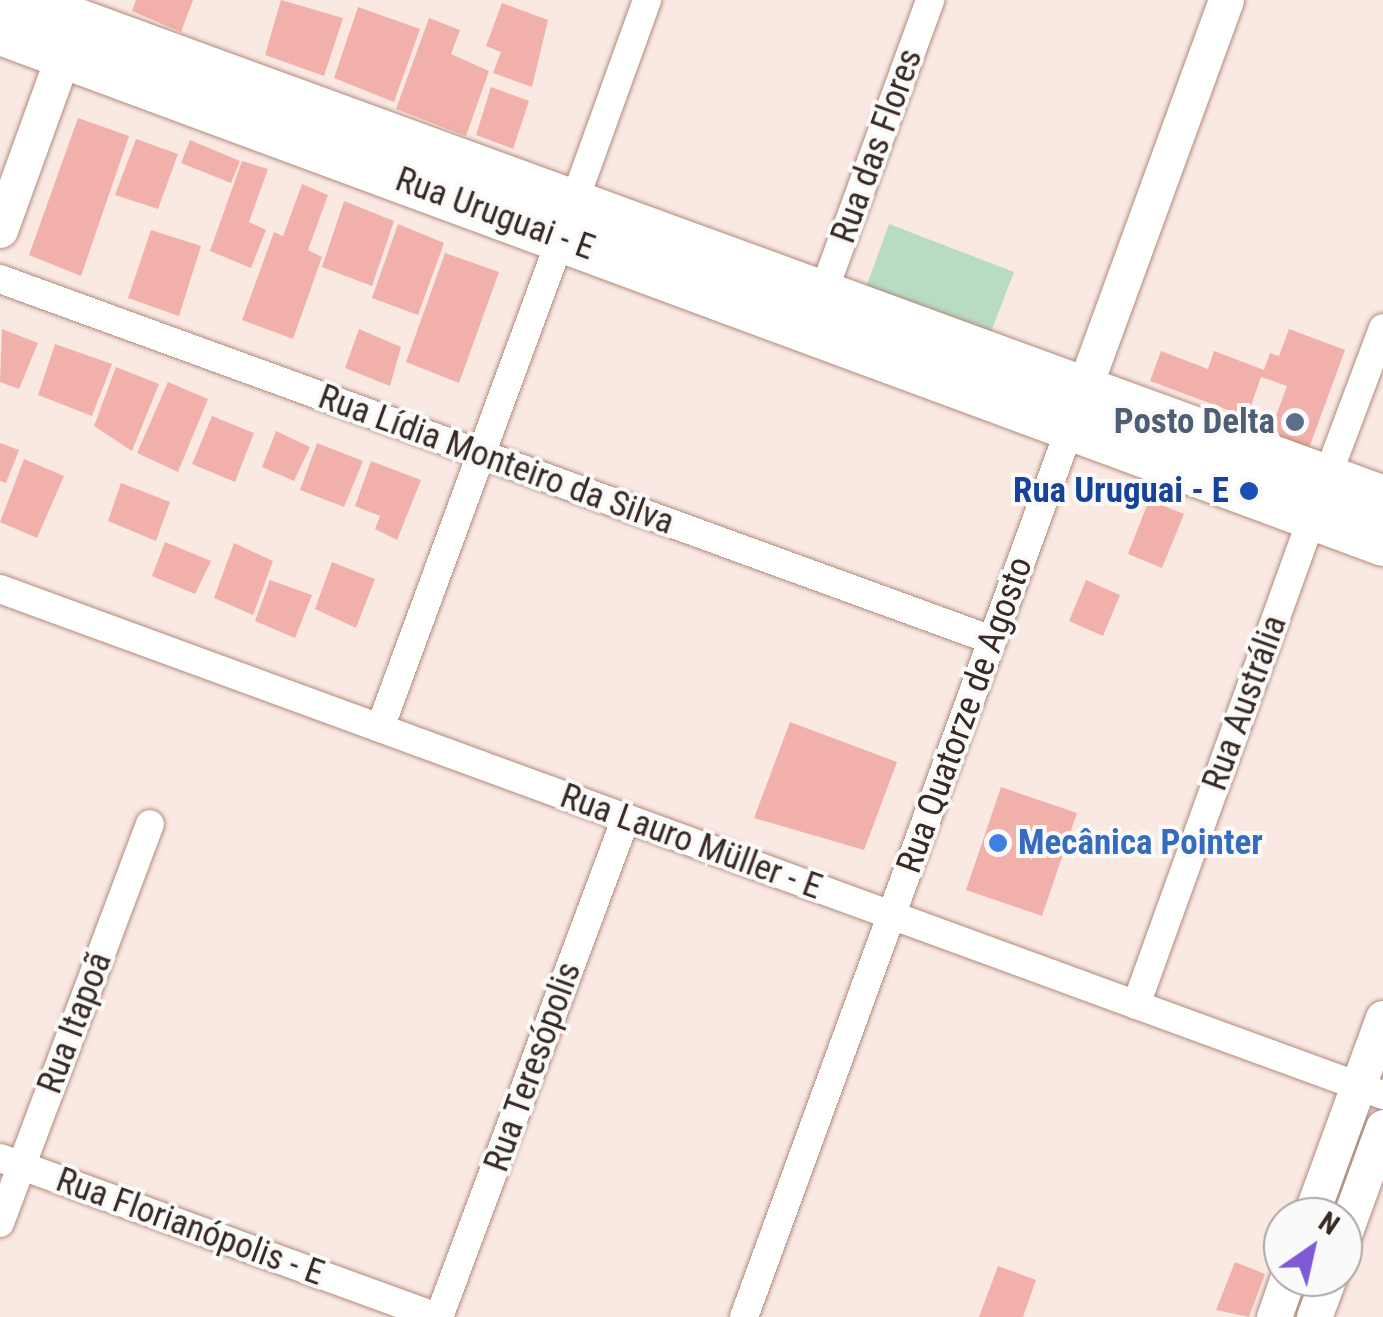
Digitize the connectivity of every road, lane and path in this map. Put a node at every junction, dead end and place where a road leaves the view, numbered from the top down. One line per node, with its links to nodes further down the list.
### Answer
1 (20, 0): 5 (main road, Rua Uruguai - E)
2 (647, 0): 7 (street)
3 (930, 0): 10 (street, Rua das Flores)
4 (1226, 0): 12 (street, Rua Quatorze de Agosto)
5 (74, 25): 6 (main road, Rua Uruguai - E); 7 (main road, Rua Uruguai - E); 8 (street)
6 (0, 32)
7 (568, 220): 10 (main road, Rua Uruguai - E); 12 (main road, Rua Uruguai - E); 13 (street)
8 (0, 230)
9 (0, 279): 13 (street, Rua Lídia Monteiro da Silva)
10 (823, 293): 12 (main road, Rua Uruguai - E)
11 (1383, 328): 14 (street, Rua Austrália)
12 (1078, 407): 14 (main road, Rua Uruguai - E); 18 (street, Rua Quatorze de Agosto)
13 (481, 454): 18 (street, Rua Lídia Monteiro da Silva); 19 (street)
14 (1320, 496): 15 (main road, Rua Uruguai - E); 16 (main road, Rua Uruguai - E); 23 (street, Rua Austrália)
15 (1383, 498)
16 (1383, 543)
17 (0, 589): 19 (street, Rua Lauro Müller - E)
18 (992, 640): 22 (street, Rua Quatorze de Agosto)
19 (380, 728): 20 (street, Rua Lauro Müller - E)
20 (626, 818): 22 (street, Rua Lauro Müller - E); 31 (street, Rua Teresópolis)
21 (150, 824): 27 (street, Rua Itapoã)
22 (892, 915): 23 (street, Rua Lauro Müller - E); 32 (street, Rua Quatorze de Agosto)
23 (1136, 1004): 25 (street, Rua Lauro Müller - E)
24 (1383, 1018): 25 (street)
25 (1371, 1090): 28 (street)
26 (1383, 1128): 29 (street)
27 (11, 1162): 30 (street, Rua Itapoã); 31 (street, Rua Florianópolis - E)
28 (1320, 1197)
29 (1358, 1197)
30 (0, 1222)
31 (438, 1317)
32 (744, 1317)

